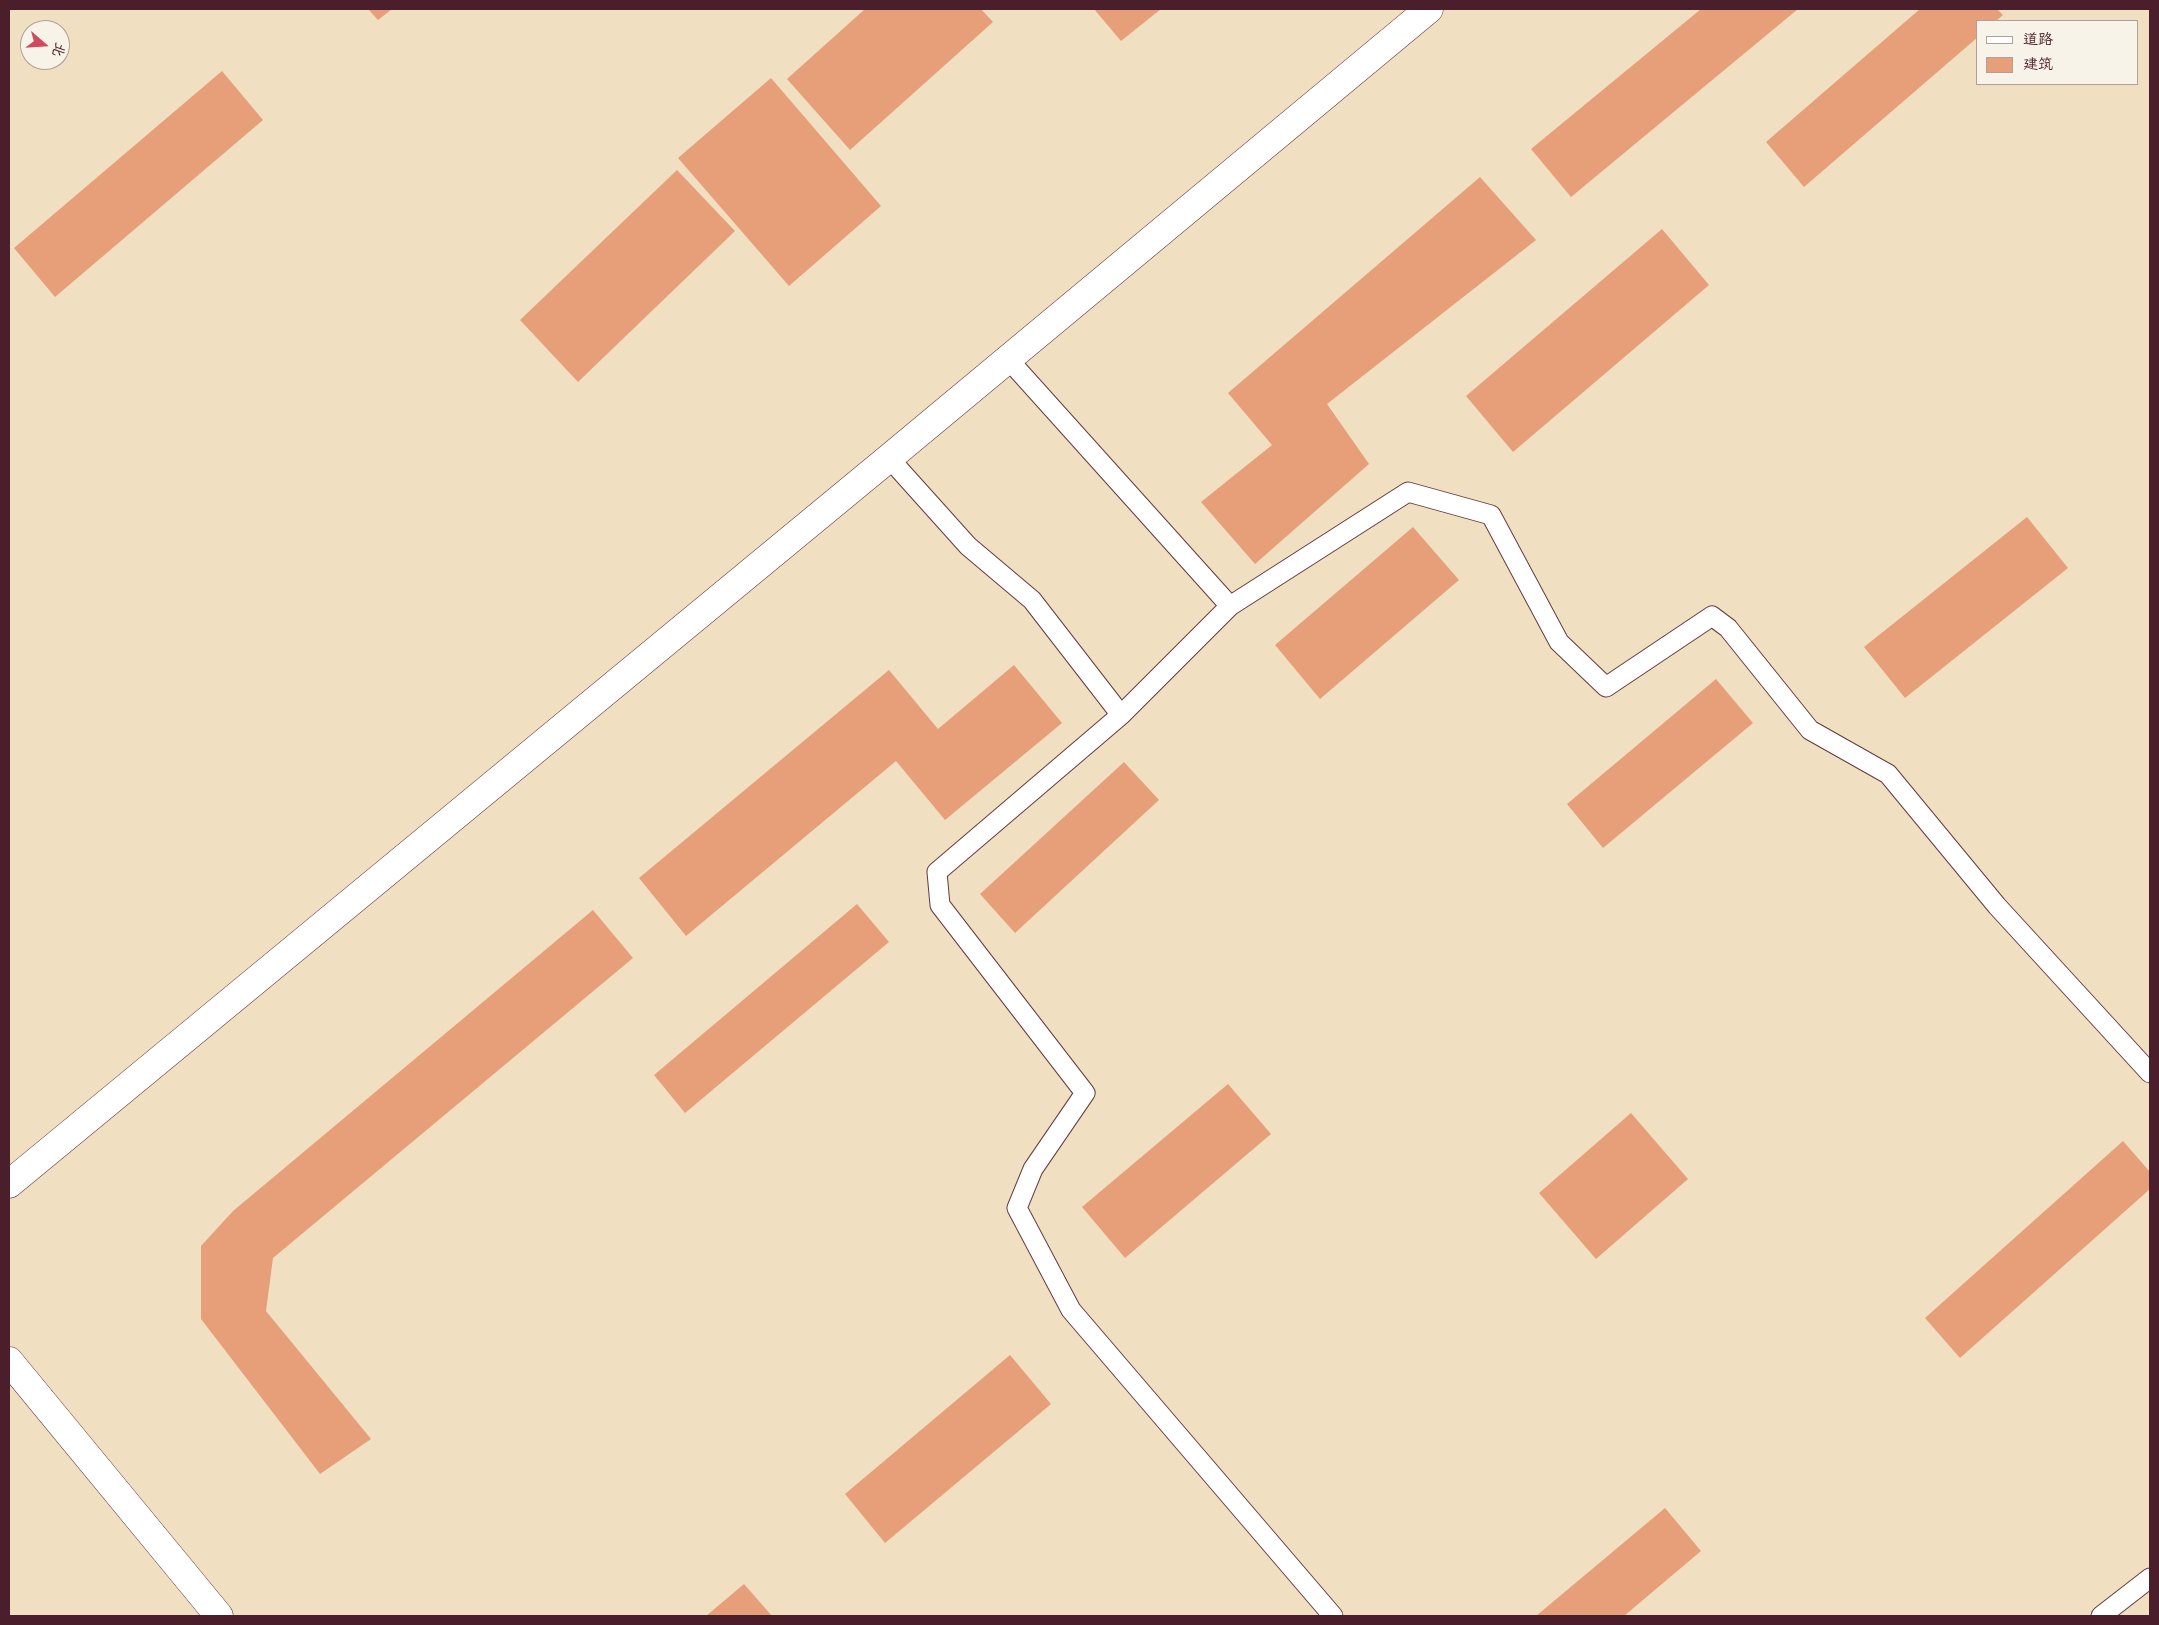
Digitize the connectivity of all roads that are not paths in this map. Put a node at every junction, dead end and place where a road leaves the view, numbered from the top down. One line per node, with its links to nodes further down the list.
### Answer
1 (1429, 9): 2 (street)
2 (1008, 359): 3 (street); 4 (lane)
3 (889, 458): 5 (lane); 7 (street)
4 (1230, 606): 5 (lane); 6 (lane)
5 (1121, 716): 11 (lane)
6 (2150, 1073)
7 (9, 1184)
8 (9, 1361): 10 (street)
9 (2150, 1578): 12 (lane)
10 (219, 1616)
11 (1333, 1616)
12 (2101, 1616)

